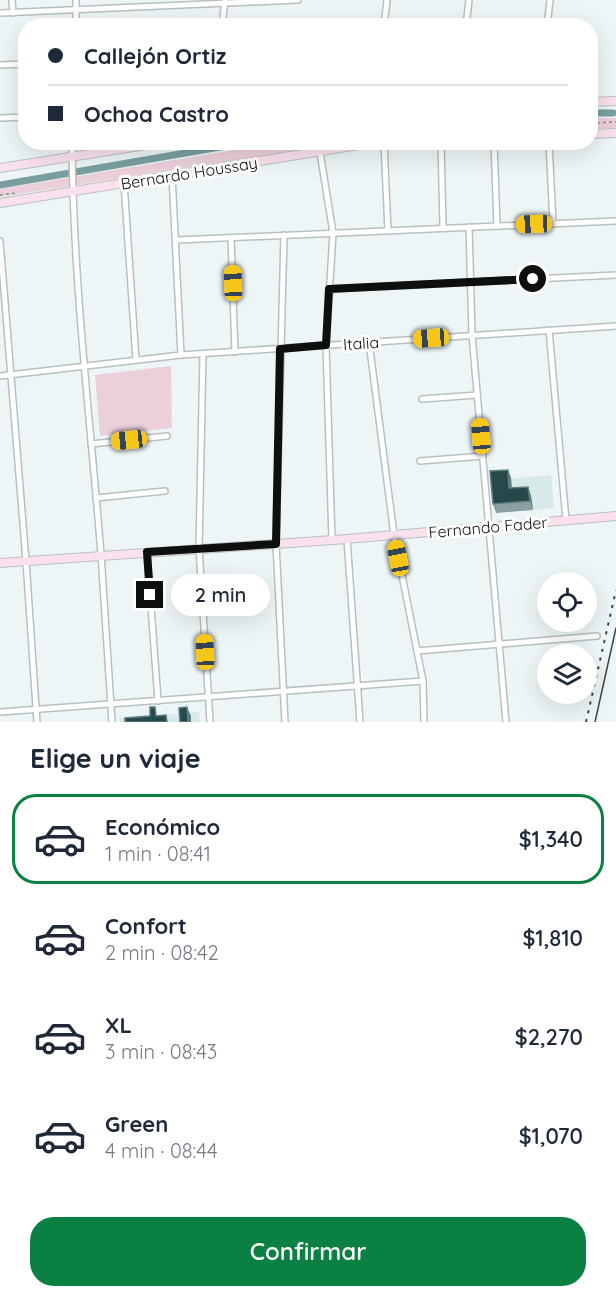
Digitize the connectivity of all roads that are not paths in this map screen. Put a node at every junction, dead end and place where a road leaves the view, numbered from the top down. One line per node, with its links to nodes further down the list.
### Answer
1 (12, 0): 12 (street)
2 (76, 0): 10 (street)
3 (146, 0): 9 (street)
4 (298, 0): 8 (street)
5 (387, 0): 15 (street)
6 (469, 0): 16 (street)
7 (550, 0): 17 (street)
8 (225, 2): 9 (street); 14 (street)
9 (145, 8): 10 (street)
10 (76, 11): 12 (street); 13 (street)
11 (0, 13): 12 (street)
12 (13, 13)
13 (76, 18)
14 (223, 18)
15 (385, 18)
16 (467, 18)
17 (548, 18)
18 (18, 65): 19 (street)
19 (0, 66)
20 (616, 100): 21 (street)
21 (598, 101)
22 (18, 117): 23 (street)
23 (0, 118)
24 (616, 133): 25 (street)
25 (598, 134)
26 (72, 150): 35 (street)
27 (136, 150): 35 (street)
28 (331, 150): 33 (street, Bernardo Houssay)
29 (384, 150): 45 (street)
30 (441, 150): 44 (street)
31 (494, 150): 42 (street)
32 (549, 150): 41 (street)
33 (320, 152): 36 (street, Bernardo Houssay); 46 (street)
34 (0, 168): 35 (street)
35 (72, 168): 38 (street)
36 (172, 175): 37 (street, Bernardo Houssay); 49 (street)
37 (124, 183): 38 (street, Bernardo Houssay); 63 (street)
38 (73, 191): 39 (street, Bernardo Houssay); 64 (street)
39 (0, 203)
40 (616, 221): 41 (street)
41 (553, 224): 42 (street)
42 (497, 226): 43 (street)
43 (469, 227): 44 (street); 52 (street)
44 (443, 228): 45 (street)
45 (388, 231): 46 (street)
46 (333, 233): 47 (street); 53 (street)
47 (284, 235): 48 (street); 59 (street)
48 (231, 238): 49 (street); 60 (street)
49 (177, 240): 62 (street)
50 (0, 242): 65 (street)
51 (616, 275): 52 (street)
52 (470, 282): 53 (street); 56 (street)
53 (329, 289): 58 (street)
54 (616, 326): 55 (street, Italia)
55 (549, 330): 56 (street, Italia); 76 (street)
56 (472, 335): 57 (street, Italia); 67 (street)
57 (369, 342): 58 (street, Italia); 78 (street)
58 (326, 345): 59 (street, Italia); 80 (street)
59 (280, 349): 60 (street, Italia); 81 (street)
60 (235, 352): 61 (street, Italia)
61 (203, 354): 62 (street, Italia); 82 (street)
62 (182, 355): 63 (street, Italia)
63 (136, 360): 64 (street, Italia)
64 (84, 367): 65 (street, Italia); 70 (street)
65 (10, 375): 66 (street, Italia); 85 (street)
66 (0, 376)
67 (477, 394): 68 (street); 71 (street)
68 (422, 399)
69 (167, 436): 70 (street)
70 (91, 444): 74 (street)
71 (483, 456): 72 (street); 77 (street)
72 (420, 461)
73 (165, 491): 74 (street)
74 (96, 498): 84 (street)
75 (616, 516): 76 (street, Fernando Fader)
76 (566, 520): 77 (street, Fernando Fader)
77 (489, 526): 78 (street, Fernando Fader); 88 (street)
78 (394, 535): 79 (street, Fernando Fader); 89 (street)
79 (347, 539): 80 (street, Fernando Fader); 91 (street)
80 (332, 540): 81 (street, Fernando Fader)
81 (276, 544): 82 (street, Fernando Fader); 92 (street)
82 (199, 548): 83 (street, Fernando Fader); 93 (street)
83 (147, 552): 84 (street, Fernando Fader); 94 (street)
84 (101, 556): 85 (street, Fernando Fader); 95 (street)
85 (26, 561): 86 (street, Fernando Fader); 96 (street)
86 (0, 563)
87 (597, 636): 88 (street)
88 (499, 644): 89 (street); 104 (street)
89 (417, 651): 90 (street)
90 (423, 681): 91 (street); 103 (street)
91 (358, 686): 92 (street); 102 (street)
92 (284, 692): 93 (street); 101 (street)
93 (208, 697): 94 (street); 100 (street)
94 (158, 701): 95 (street)
95 (111, 704): 96 (street); 99 (street)
96 (36, 709): 97 (street); 98 (street)
97 (0, 712)
98 (37, 722)
99 (112, 722)
100 (210, 722)
101 (285, 722)
102 (360, 722)
103 (424, 722)
104 (506, 722)

